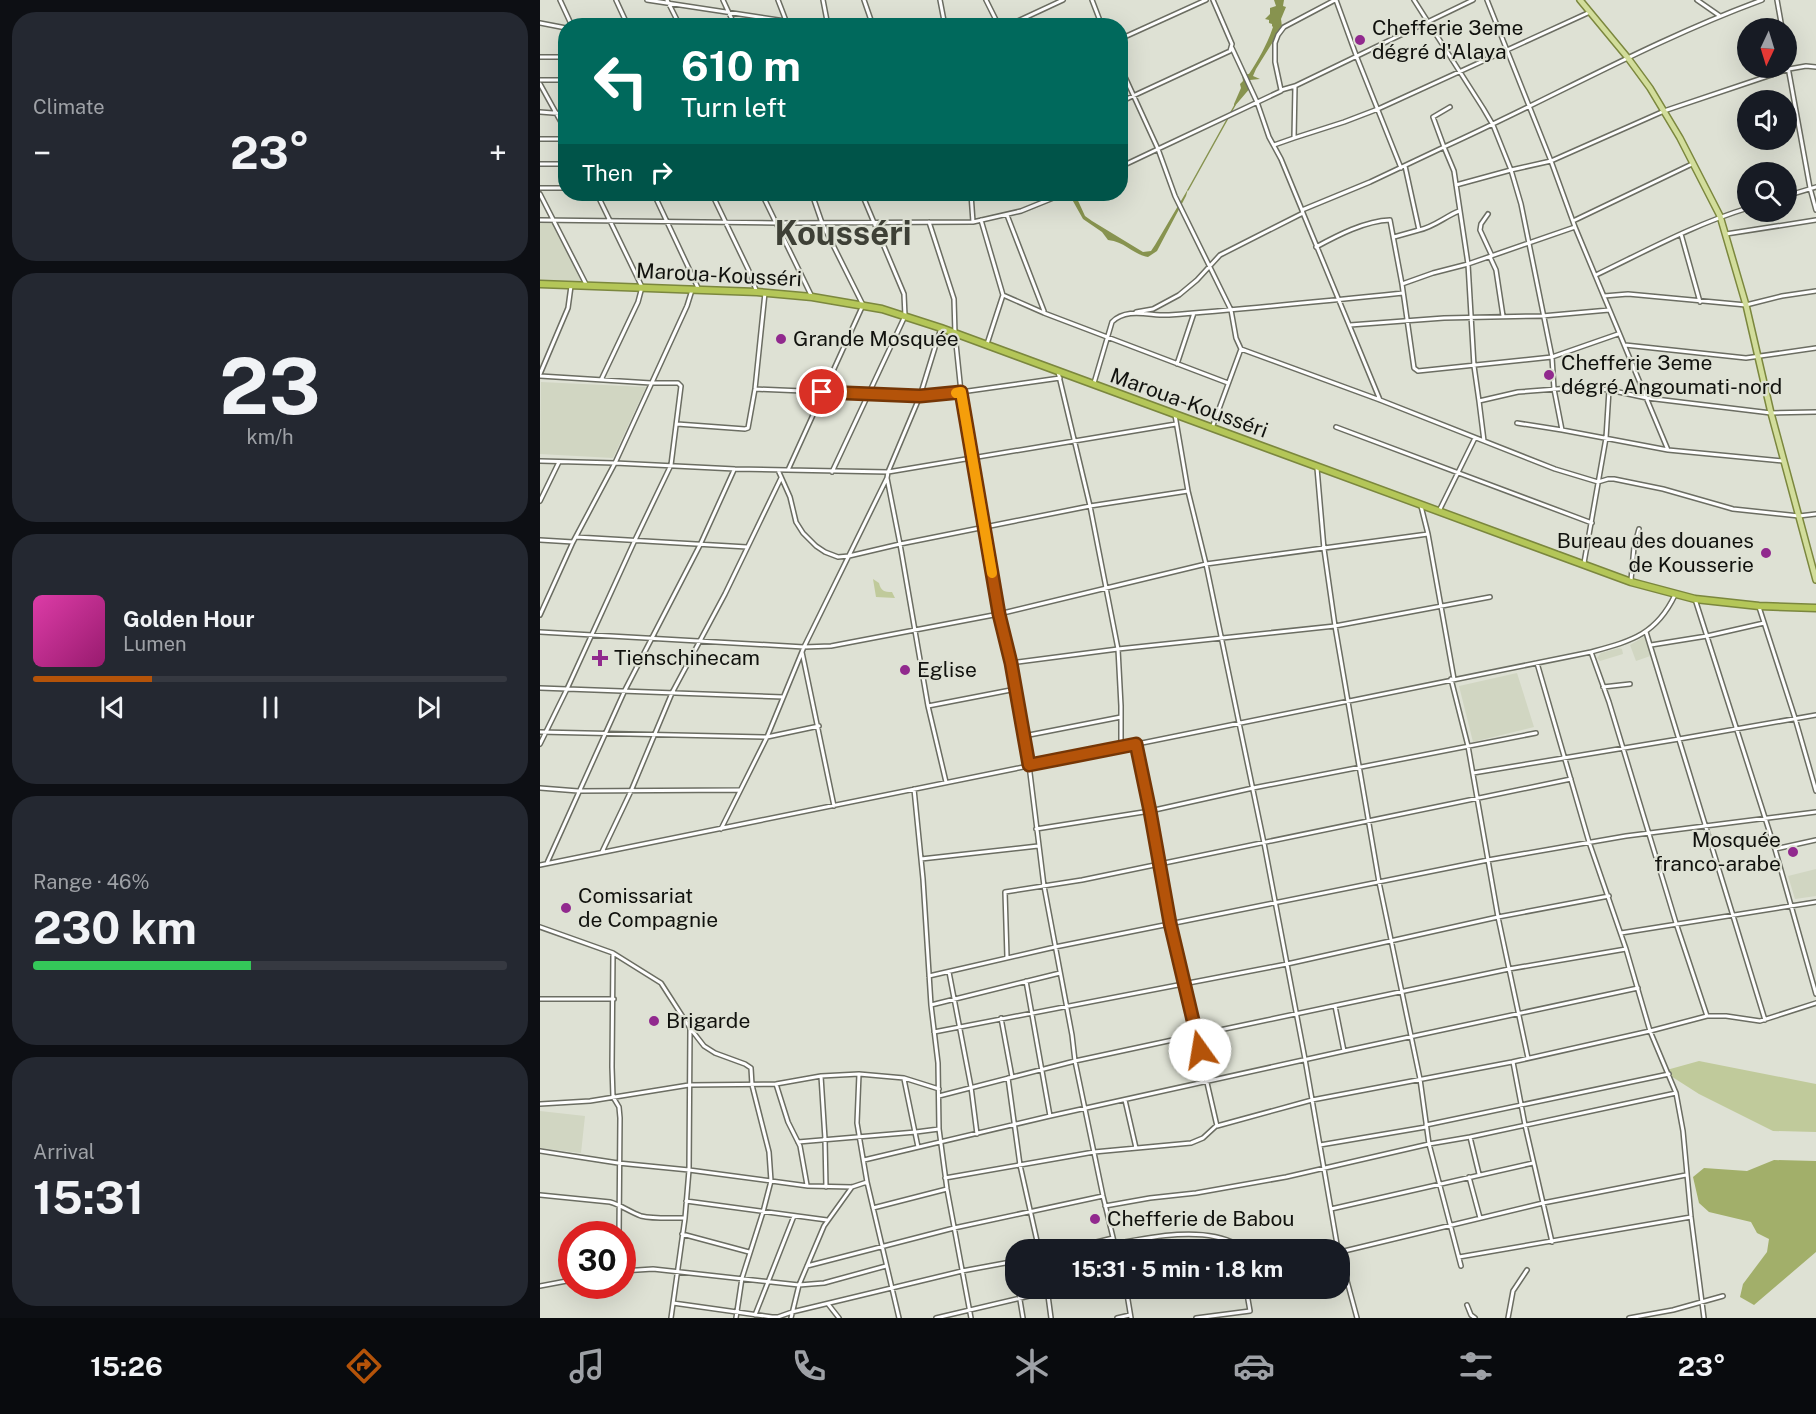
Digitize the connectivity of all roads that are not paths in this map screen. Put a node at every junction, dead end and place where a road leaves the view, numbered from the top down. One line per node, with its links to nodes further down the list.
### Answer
1 (560, 0): 26 (street)
2 (616, 0): 27 (street)
3 (647, 0): 22 (street)
4 (723, 0): 23 (street)
5 (779, 0): 31 (street)
6 (823, 0): 32 (street)
7 (864, 0): 33 (street)
8 (940, 0): 34 (street)
9 (986, 0): 35 (street)
10 (1063, 0): 36 (street)
11 (1092, 0): 37 (street)
12 (1206, 0): 42 (street)
13 (1213, 0): 43 (street)
14 (1335, 0): 45 (street); 58 (street)
15 (1414, 0): 39 (street)
16 (1473, 0): 39 (street)
17 (1487, 0): 44 (street)
18 (1580, 0): 24 (main road)
19 (1697, 0): 25 (street)
20 (1762, 0): 25 (street)
21 (1777, 0): 38 (street)
22 (668, 2): 23 (street); 28 (street)
23 (728, 12): 29 (street); 30 (street)
24 (1590, 12): 44 (street); 48 (main road)
25 (1721, 16): 48 (street)
26 (569, 18)
27 (624, 18)
28 (676, 18)
29 (731, 18)
30 (771, 18)
31 (784, 18)
32 (826, 18)
33 (870, 18)
34 (943, 18)
35 (995, 18)
36 (1024, 18)
37 (1099, 18)
38 (1780, 18)
39 (1427, 22): 45 (street); 51 (street)
40 (540, 23): 41 (street)
41 (558, 26)
42 (1128, 35)
43 (1232, 48): 59 (street); 61 (street)
44 (1507, 51): 51 (street); 63 (street)
45 (1356, 55): 57 (street); 64 (street)
46 (540, 57): 47 (street)
47 (558, 57)
48 (1628, 58): 63 (street); 65 (main road)
49 (1797, 68): 50 (street)
50 (1816, 68)
51 (1459, 71): 64 (street); 69 (street)
52 (1762, 78): 65 (street)
53 (1791, 78): 87 (street)
54 (558, 81): 55 (street)
55 (540, 82): 67 (street)
56 (1128, 83): 59 (street)
57 (1295, 86): 58 (street); 70 (street)
58 (1281, 90): 61 (street)
59 (1134, 96): 60 (street); 75 (street)
60 (1128, 99)
61 (1257, 102): 73 (street); 75 (street)
62 (1450, 107): 74 (street)
63 (1530, 107): 69 (street); 76 (street)
64 (1377, 109): 70 (street); 81 (street)
65 (1664, 111): 76 (street); 80 (main road)
66 (540, 112): 67 (street)
67 (556, 113): 68 (street)
68 (558, 117)
69 (1493, 125): 74 (street); 82 (street)
70 (1294, 138): 73 (street)
71 (540, 139): 72 (street)
72 (558, 139)
73 (1274, 146): 99 (street)
74 (1444, 147): 81 (street); 83 (street)
75 (1158, 149): 77 (street); 127 (street)
76 (1551, 161): 82 (street); 108 (street)
77 (1128, 163)
78 (540, 164): 79 (street)
79 (558, 164)
80 (1694, 164): 104 (main road); 108 (street)
81 (1403, 167): 99 (street); 119 (street)
82 (1511, 170): 83 (street); 123 (street)
83 (1456, 185): 100 (street)
84 (1816, 187): 87 (street)
85 (540, 188): 86 (street)
86 (558, 188)
87 (1810, 188): 88 (street); 98 (street)
88 (1797, 192)
89 (540, 194): 106 (street)
90 (601, 201): 110 (street)
91 (657, 201): 111 (street)
92 (715, 201): 114 (street)
93 (766, 201): 115 (street)
94 (814, 201): 116 (street)
95 (865, 201): 117 (street)
96 (972, 201): 113 (street)
97 (1046, 201): 103 (street)
98 (1816, 210)
99 (1302, 211): 124 (street); 127 (street)
100 (1459, 211): 119 (street); 126 (street)
101 (1737, 211): 104 (street)
102 (1488, 214): 125 (street)
103 (1007, 215): 107 (street); 149 (street)
104 (1720, 216): 120 (street); 121 (main road)
105 (540, 220): 106 (street)
106 (552, 220): 110 (street); 132 (street)
107 (981, 220): 113 (street); 139 (street)
108 (1574, 220): 118 (street)
109 (1816, 220): 121 (street)
110 (611, 221): 111 (street); 133 (street)
111 (667, 222): 114 (street); 134 (street)
112 (929, 222): 113 (street); 117 (street); 159 (street)
113 (973, 222)
114 (726, 223): 115 (street); 136 (street)
115 (777, 223): 116 (street); 141 (street)
116 (822, 223): 117 (street); 144 (street)
117 (873, 223): 151 (street)
118 (1575, 227): 123 (street); 128 (street)
119 (1419, 230): 122 (street)
120 (1681, 233): 128 (street); 143 (street)
121 (1726, 234): 145 (main road)
122 (1394, 237): 124 (street); 130 (street)
123 (1529, 243): 125 (street); 154 (street)
124 (1316, 246): 142 (street)
125 (1491, 256): 126 (street); 153 (street)
126 (1468, 264): 130 (street); 152 (street)
127 (1210, 266): 147 (street); 148 (street)
128 (1596, 275): 140 (street)
129 (540, 284): 131 (highway, Maroua-Kousséri)
130 (1402, 284): 138 (street)
131 (572, 285): 132 (highway, Maroua-Kousséri); 169 (street)
132 (587, 286): 133 (highway, Maroua-Kousséri)
133 (642, 287): 134 (highway, Maroua-Kousséri); 171 (street)
134 (696, 290): 136 (highway, Maroua-Kousséri); 172 (street)
135 (1816, 291): 145 (street)
136 (757, 292): 137 (highway, Maroua-Kousséri)
137 (765, 293): 141 (highway, Maroua-Kousséri); 175 (street)
138 (1403, 293): 142 (street); 155 (street)
139 (1003, 295): 149 (street); 162 (street)
140 (1604, 296): 143 (street); 146 (street)
141 (812, 297): 144 (highway, Maroua-Kousséri)
142 (1338, 299): 147 (street); 156 (street)
143 (1700, 302): 145 (street)
144 (863, 305): 151 (highway, Maroua-Kousséri); 178 (street)
145 (1746, 305): 166 (main road)
146 (1609, 309): 154 (street); 158 (street)
147 (1231, 310): 150 (street); 164 (street)
148 (1136, 312): 150 (street); 160 (street)
149 (1044, 313): 160 (street)
150 (1194, 313): 167 (street)
151 (905, 316): 157 (highway, Maroua-Kousséri); 180 (street)
152 (1471, 316): 153 (street); 155 (street); 168 (street)
153 (1503, 316): 154 (street)
154 (1542, 316): 165 (street)
155 (1406, 320): 156 (street); 168 (street)
156 (1350, 325): 183 (street)
157 (941, 328): 159 (highway, Maroua-Kousséri); 181 (street)
158 (1619, 333): 161 (street); 165 (street)
159 (955, 334): 162 (highway, Maroua-Kousséri); 179 (street)
160 (1108, 337): 167 (street); 174 (street)
161 (1625, 345): 166 (street); 182 (street)
162 (987, 346): 170 (highway, Maroua-Kousséri)
163 (1816, 348): 166 (street)
164 (1241, 349): 173 (street); 183 (street)
165 (1552, 357): 168 (street); 176 (street)
166 (1758, 357): 186 (main road)
167 (1177, 364): 173 (street)
168 (1474, 366): 184 (street)
169 (540, 375): 171 (street)
170 (1059, 375): 174 (highway, Maroua-Kousséri); 179 (street); 196 (street)
171 (601, 380): 172 (street)
172 (651, 383): 189 (street); 203 (street)
173 (1228, 383): 192 (street)
174 (1094, 385): 187 (highway, Maroua-Kousséri)
175 (755, 389): 178 (street); 189 (street)
176 (1554, 389): 177 (street); 184 (street); 193 (street)
177 (1609, 390): 182 (street); 195 (street)
178 (822, 392): 180 (street); 208 (street)
179 (961, 392): 181 (street); 199 (street)
180 (869, 394): 181 (street); 210 (street)
181 (920, 396): 211 (street)
182 (1647, 398): 186 (street); 198 (street)
183 (1380, 400): 194 (street)
184 (1479, 401): 197 (street)
185 (1816, 411): 186 (street)
186 (1771, 413): 201 (main road)
187 (1175, 415): 190 (street); 192 (highway, Maroua-Kousséri)
188 (1518, 423): 193 (street)
189 (677, 424): 204 (street)
190 (1176, 424): 196 (street); 215 (street)
191 (1336, 427): 209 (street)
192 (1212, 428): 205 (highway, Maroua-Kousséri)
193 (1562, 430): 195 (street)
194 (1474, 438): 197 (street); 209 (street)
195 (1606, 438): 198 (street); 214 (street)
196 (1075, 440): 199 (street); 217 (street)
197 (1484, 441): 214 (street)
198 (1668, 450): 201 (street)
199 (971, 457): 211 (street); 223 (street)
200 (540, 461): 202 (street)
201 (1784, 461): 221 (main road)
202 (559, 462): 203 (street); 216 (street)
203 (615, 463): 204 (street); 226 (street)
204 (671, 465): 206 (street); 228 (street)
205 (1317, 467): 218 (highway, Maroua-Kousséri); 233 (street)
206 (735, 469): 207 (street); 231 (street)
207 (778, 470): 208 (street); 212 (street)
208 (788, 470): 210 (street)
209 (1457, 471): 219 (street); 222 (street)
210 (832, 472): 211 (street)
211 (888, 472): 213 (street)
212 (781, 478): 232 (street); 234 (street)
213 (887, 478): 230 (street); 234 (street)
214 (1598, 482): 221 (street); 222 (street)
215 (1188, 491): 217 (street); 235 (street)
216 (540, 501)
217 (1090, 506): 223 (street); 239 (street)
218 (1421, 506): 219 (highway, Maroua-Kousséri); 225 (street)
219 (1438, 512): 236 (highway, Maroua-Kousséri)
220 (1816, 514): 221 (street)
221 (1799, 516): 237 (main road)
222 (1592, 523): 236 (street)
223 (984, 528): 230 (street); 246 (street)
224 (1639, 529): 238 (street)
225 (1428, 534): 233 (street); 244 (street)
226 (576, 537): 228 (street); 229 (street)
227 (540, 540): 229 (street)
228 (635, 540): 231 (street); 253 (street)
229 (573, 542): 247 (street)
230 (900, 544): 234 (street); 250 (street)
231 (700, 545): 232 (street); 255 (street)
232 (747, 547): 257 (street)
233 (1323, 549): 235 (street); 249 (street)
234 (849, 556): 259 (street)
235 (1206, 564): 239 (street); 256 (street)
236 (1584, 565): 238 (highway, Maroua-Kousséri)
237 (1816, 580)
238 (1631, 582): 240 (highway, Maroua-Kousséri)
239 (1106, 588): 246 (street); 260 (street)
240 (1675, 595): 242 (highway, Maroua-Kousséri); 252 (street)
241 (1490, 597): 244 (street)
242 (1695, 599): 243 (highway, Maroua-Kousséri); 254 (street)
243 (1759, 606): 245 (highway, Maroua-Kousséri); 248 (street)
244 (1441, 607): 249 (street); 265 (street)
245 (1816, 608)
246 (999, 614): 250 (street); 263 (street)
247 (540, 615)
248 (1764, 623): 254 (street); 278 (street)
249 (1335, 626): 256 (street); 274 (street)
250 (915, 630): 259 (street); 275 (street)
251 (540, 632): 253 (street)
252 (1646, 632): 258 (street); 262 (street)
253 (592, 636): 255 (street); 269 (street)
254 (1707, 636): 258 (street); 281 (street)
255 (653, 639): 257 (street); 271 (street)
256 (1222, 639): 260 (street); 279 (street)
257 (700, 641): 259 (street); 272 (street)
258 (1651, 645): 289 (street)
259 (804, 647): 261 (street)
260 (1119, 649): 263 (street); 277 (street)
261 (802, 651): 273 (street); 280 (street)
262 (1591, 652): 264 (street); 267 (street)
263 (1011, 663): 270 (street)
264 (1537, 663): 265 (street); 295 (street)
265 (1452, 679): 274 (street); 293 (street)
266 (1630, 684): 267 (street)
267 (1604, 687): 294 (street)
268 (540, 688): 269 (street)
269 (567, 689): 271 (street); 283 (street)
270 (1016, 689): 275 (street); 287 (street)
271 (625, 690): 272 (street); 285 (street)
272 (672, 693): 273 (street); 286 (street)
273 (783, 697): 288 (street)
274 (1347, 700): 279 (street); 297 (street)
275 (928, 706): 300 (street)
276 (1816, 715): 278 (street)
277 (1121, 717): 287 (street); 292 (street)
278 (1795, 718): 281 (street); 307 (street)
279 (1239, 723): 291 (street); 302 (street)
280 (819, 726): 288 (street); 309 (street)
281 (1735, 728): 289 (street); 312 (street)
282 (540, 732): 283 (street)
283 (545, 732): 285 (street); 290 (street)
284 (1536, 733): 293 (street)
285 (604, 734): 286 (street); 306 (street)
286 (653, 735): 288 (street); 304 (street)
287 (1024, 736): 296 (street)
288 (767, 737): 305 (street)
289 (1679, 739): 294 (street); 314 (street)
290 (540, 744)
291 (1136, 744): 292 (street); 310 (street)
292 (1121, 746): 296 (street)
293 (1468, 746): 297 (street); 298 (street)
294 (1622, 748): 295 (street); 317 (street)
295 (1565, 759): 298 (street); 299 (street)
296 (1029, 765): 300 (street); 316 (street)
297 (1359, 767): 302 (street); 313 (street)
298 (1473, 773): 308 (street)
299 (1571, 779): 308 (street); 319 (street)
300 (946, 782): 303 (street)
301 (540, 788): 306 (street)
302 (1253, 788): 310 (street); 320 (street)
303 (914, 789): 309 (street); 324 (street)
304 (631, 790): 305 (street); 306 (street); 323 (street)
305 (740, 790): 315 (street)
306 (578, 791): 326 (street)
307 (1816, 791)
308 (1477, 798): 313 (street); 325 (street)
309 (834, 806): 315 (street)
310 (1150, 811): 316 (street); 327 (street)
311 (1816, 812): 312 (street)
312 (1765, 818): 314 (street); 322 (street)
313 (1369, 821): 320 (street); 329 (street)
314 (1706, 826): 317 (street); 335 (street)
315 (721, 829): 323 (street)
316 (1036, 830): 321 (street)
317 (1648, 833): 319 (street); 338 (street)
318 (1816, 840): 322 (street)
319 (1589, 842): 325 (street); 331 (street)
320 (1264, 843): 327 (street); 333 (street)
321 (1038, 846): 324 (street); 330 (street)
322 (1775, 849): 334 (street)
323 (602, 852): 326 (street)
324 (921, 860): 350 (street)
325 (1488, 860): 329 (street); 336 (street)
326 (547, 863): 328 (street)
327 (1160, 864): 330 (street); 337 (street)
328 (540, 865)
329 (1379, 882): 333 (street); 341 (street)
330 (1044, 886): 342 (street); 345 (street)
331 (1609, 896): 336 (street); 340 (street)
332 (1816, 902): 334 (street)
333 (1275, 903): 337 (street); 346 (street)
334 (1790, 906): 335 (street); 355 (street)
335 (1733, 914): 338 (street); 368 (street)
336 (1498, 917): 341 (street); 347 (street)
337 (1170, 923): 342 (street); 352 (street)
338 (1676, 923): 340 (street); 366 (street)
339 (540, 927): 344 (street)
340 (1621, 933): 343 (street)
341 (1391, 942): 346 (street); 354 (street)
342 (1055, 947): 345 (street); 349 (street)
343 (1626, 949): 347 (street); 353 (street)
344 (613, 953): 357 (street); 370 (street)
345 (1007, 957): 348 (street)
346 (1287, 964): 352 (street); 365 (street)
347 (1509, 969): 354 (street); 364 (street)
348 (948, 972): 350 (street); 358 (street)
349 (1060, 973): 351 (street); 361 (street)
350 (929, 976): 360 (street)
351 (1026, 981): 358 (street); 363 (street)
352 (1185, 984): 361 (street); 373 (street)
353 (1638, 988): 364 (street); 371 (street)
354 (1401, 993): 362 (street); 374 (street)
355 (1816, 994)
356 (540, 999): 357 (street)
357 (614, 999): 395 (street)
358 (953, 999): 360 (street); 369 (street)
359 (1816, 1003): 368 (street)
360 (931, 1005): 372 (street)
361 (1067, 1005): 363 (street); 378 (street)
362 (1335, 1006): 365 (street); 375 (street)
363 (1033, 1012): 367 (street); 380 (street)
364 (1519, 1013): 374 (street); 376 (street)
365 (1297, 1014): 373 (street); 377 (street)
366 (1707, 1016): 368 (street); 371 (street)
367 (1001, 1018): 369 (street); 384 (street)
368 (1765, 1020)
369 (958, 1027): 372 (street); 391 (street)
370 (690, 1028): 389 (street); 390 (street)
371 (1650, 1031): 376 (street); 382 (street)
372 (934, 1032): 392 (street)
373 (1196, 1035): 378 (street); 387 (street)
374 (1411, 1036): 375 (street); 386 (street)
375 (1344, 1051): 377 (street)
376 (1528, 1058): 379 (street)
377 (1305, 1059): 387 (street); 397 (street)
378 (1075, 1060): 380 (street); 400 (street)
379 (1512, 1062): 386 (street); 399 (street)
380 (1042, 1070): 384 (street); 401 (street)
381 (859, 1074): 383 (street); 385 (street); 409 (street)
382 (1669, 1074): 393 (street); 399 (street)
383 (821, 1076): 388 (street); 411 (street)
384 (1010, 1077): 391 (street); 402 (street)
385 (904, 1078): 392 (street); 407 (street)
386 (1420, 1079): 397 (street); 405 (street)
387 (1208, 1082): 396 (street); 404 (street)
388 (776, 1084): 390 (street); 412 (street)
389 (689, 1085): 390 (street); 395 (street); 425 (street)
390 (753, 1085): 430 (street)
391 (971, 1088): 394 (street); 408 (street)
392 (939, 1089): 394 (street)
393 (1676, 1093): 403 (street); 427 (street)
394 (939, 1096): 406 (street)
395 (613, 1097): 398 (street); 421 (street)
396 (1125, 1100): 400 (street); 417 (street)
397 (1312, 1100): 404 (street); 415 (street)
398 (540, 1104)
399 (1521, 1106): 403 (street); 405 (street)
400 (1085, 1109): 401 (street); 419 (street)
401 (1050, 1116): 402 (street)
402 (1014, 1125): 408 (street); 423 (street)
403 (1524, 1125): 410 (street); 422 (street)
404 (1217, 1126): 417 (street)
405 (1426, 1126): 414 (street); 415 (street)
406 (939, 1129): 407 (street); 413 (street)
407 (916, 1132): 409 (street); 416 (street)
408 (977, 1134): 413 (street)
409 (861, 1137): 411 (street); 420 (street)
410 (1470, 1137): 414 (street); 426 (street)
411 (825, 1139): 412 (street); 434 (street)
412 (798, 1142): 433 (street)
413 (940, 1142): 416 (street); 429 (street)
414 (1429, 1144): 424 (street); 432 (street)
415 (1320, 1145): 424 (street)
416 (918, 1147): 420 (street)
417 (1136, 1148): 419 (street)
418 (540, 1152): 421 (street)
419 (1094, 1152): 423 (street); 438 (street)
420 (864, 1160): 431 (street)
421 (618, 1163): 425 (street); 441 (street)
422 (1533, 1163): 426 (street); 440 (street)
423 (1020, 1164): 429 (street); 446 (street)
424 (1324, 1168): 442 (street); 444 (street)
425 (689, 1170): 430 (street); 439 (street)
426 (1479, 1174): 428 (street)
427 (1686, 1175): 440 (street); 448 (street)
428 (1469, 1177): 432 (street); 450 (street)
429 (945, 1178): 436 (street)
430 (771, 1181): 433 (street); 445 (street)
431 (867, 1182): 435 (street); 443 (street)
432 (1439, 1184): 444 (street); 453 (street)
433 (808, 1186): 434 (street)
434 (826, 1187): 435 (street)
435 (852, 1187): 451 (street)
436 (947, 1189): 443 (street); 454 (street)
437 (540, 1195): 441 (street)
438 (1103, 1196): 442 (street); 446 (street)
439 (686, 1201): 445 (street); 449 (street)
440 (1543, 1203): 450 (street); 462 (street)
441 (619, 1204): 449 (street); 452 (street)
442 (1105, 1206): 456 (street)
443 (873, 1208): 463 (street)
444 (1331, 1209): 461 (street)
445 (763, 1212): 447 (street); 465 (street)
446 (1029, 1212): 454 (street); 457 (street)
447 (795, 1216): 451 (street); 476 (street)
448 (1691, 1217): 462 (street); 488 (street)
449 (685, 1218): 455 (street)
450 (1479, 1218): 453 (street)
451 (827, 1220): 468 (street)
452 (619, 1221)
453 (1449, 1225): 464 (street); 466 (street)
454 (954, 1228): 463 (street); 473 (street)
455 (682, 1234): 465 (street); 474 (street)
456 (1113, 1238): 458 (street)
457 (1035, 1239)
458 (1109, 1239)
459 (1139, 1239): 460 (street)
460 (1224, 1239)
461 (1337, 1239)
462 (1552, 1242): 466 (street)
463 (882, 1247): 468 (street); 469 (street)
464 (1350, 1249)
465 (750, 1252): 475 (street)
466 (1458, 1257): 470 (street)
467 (1005, 1264): 473 (street)
468 (807, 1266): 478 (street)
469 (886, 1266): 478 (street); 480 (street)
470 (1461, 1266)
471 (636, 1270): 474 (street)
472 (1527, 1270): 510 (street)
473 (962, 1271): 480 (street); 492 (street)
474 (676, 1272): 475 (street); 489 (street)
475 (742, 1278): 476 (street); 494 (street)
476 (767, 1282): 478 (street); 495 (street)
477 (558, 1283): 479 (street)
478 (799, 1285): 493 (street)
479 (540, 1286)
480 (892, 1289): 490 (street); 501 (street)
481 (1350, 1292): 508 (street)
482 (1723, 1296): 488 (street)
483 (1016, 1299): 492 (street)
484 (1020, 1299): 504 (street)
485 (1048, 1299): 505 (street)
486 (1128, 1299): 496 (street)
487 (1248, 1299): 507 (street)
488 (1701, 1301): 511 (street); 512 (street)
489 (673, 1303): 494 (street); 497 (street)
490 (828, 1304): 493 (street); 500 (street)
491 (1467, 1305): 509 (street)
492 (969, 1310): 502 (street); 503 (street)
493 (792, 1312): 495 (street); 499 (street)
494 (737, 1313): 495 (street); 498 (street)
495 (755, 1315)
496 (1131, 1317): 506 (street)
497 (671, 1318)
498 (736, 1318)
499 (791, 1318)
500 (839, 1318)
501 (899, 1318)
502 (936, 1318)
503 (972, 1318)
504 (1023, 1318)
505 (1051, 1318)
506 (1117, 1318)
507 (1196, 1318)
508 (1357, 1318)
509 (1475, 1318)
510 (1508, 1318)
511 (1629, 1318)
512 (1704, 1318)

